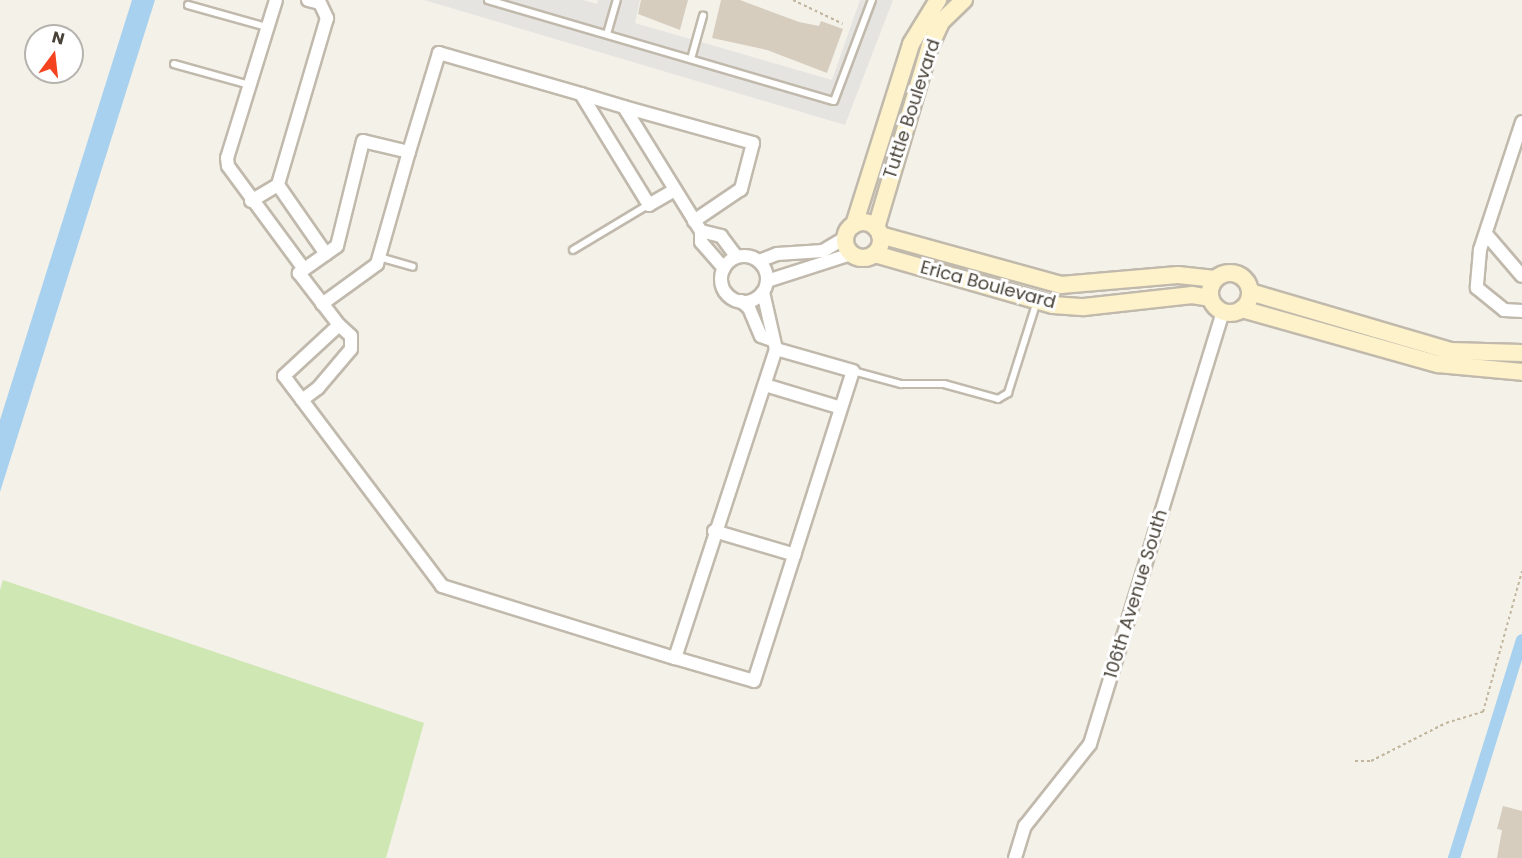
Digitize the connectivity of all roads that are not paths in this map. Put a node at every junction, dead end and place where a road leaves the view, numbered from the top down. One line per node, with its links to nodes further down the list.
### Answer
1 (276, 0): 10 (street)
2 (308, 0): 19 (street)
3 (488, 0): 11 (lane)
4 (617, 0): 11 (lane)
5 (872, 0): 12 (lane)
6 (938, 0): 26 (street, Tuttle Boulevard)
7 (964, 0): 24 (street, Tuttle Boulevard)
8 (189, 5): 10 (lane)
9 (703, 16): 12 (lane)
10 (267, 27): 14 (street)
11 (607, 34): 12 (lane)
12 (691, 59)
13 (174, 64): 14 (lane)
14 (249, 85): 21 (street)
15 (581, 94): 16 (street); 18 (street); 22 (street)
16 (624, 107): 20 (street); 23 (street)
17 (1522, 122): 25 (street)
18 (409, 152): 28 (street); 30 (street)
19 (278, 185): 21 (street); 28 (street)
20 (673, 191): 22 (street); 23 (street)
21 (251, 201): 35 (street)
22 (649, 205): 27 (lane)
23 (697, 226): 31 (street); 34 (street)
24 (878, 231): 26 (street, Erica Boulevard); 29 (street, Tuttle Boulevard); 37 (street, Erica Boulevard)
25 (1486, 234): 36 (street); 45 (street)
26 (850, 239): 29 (street, Erica Boulevard); 32 (street); 38 (street)
27 (573, 250)
28 (326, 254): 35 (street)
29 (875, 254): 41 (street, Erica Boulevard)
30 (378, 257): 33 (lane); 43 (street)
31 (737, 257): 32 (street); 34 (street)
32 (759, 261): 38 (street)
33 (413, 267)
34 (724, 268): 42 (street)
35 (303, 269): 43 (street)
36 (1522, 276)
37 (1215, 279): 39 (street); 40 (street)
38 (765, 286): 42 (street); 48 (street)
39 (1250, 292): 44 (street); 49 (street)
40 (1210, 298): 41 (street, Erica Boulevard); 46 (street)
41 (1038, 300): 50 (lane)
42 (741, 302): 48 (street)
43 (322, 304): 47 (street)
44 (1242, 309): 46 (street); 51 (street)
45 (1522, 311)
46 (1223, 312): 58 (street, 106th Avenue South)
47 (339, 325): 53 (street); 53 (street)
48 (774, 345): 50 (street); 52 (street)
49 (1522, 353)
50 (853, 371): 54 (street)
51 (1522, 372)
52 (765, 385): 54 (street); 55 (street)
53 (302, 400): 57 (street)
54 (842, 408): 56 (street)
55 (714, 531): 56 (street); 57 (street)
56 (795, 555): 57 (street)
57 (675, 658)
58 (1015, 858)

